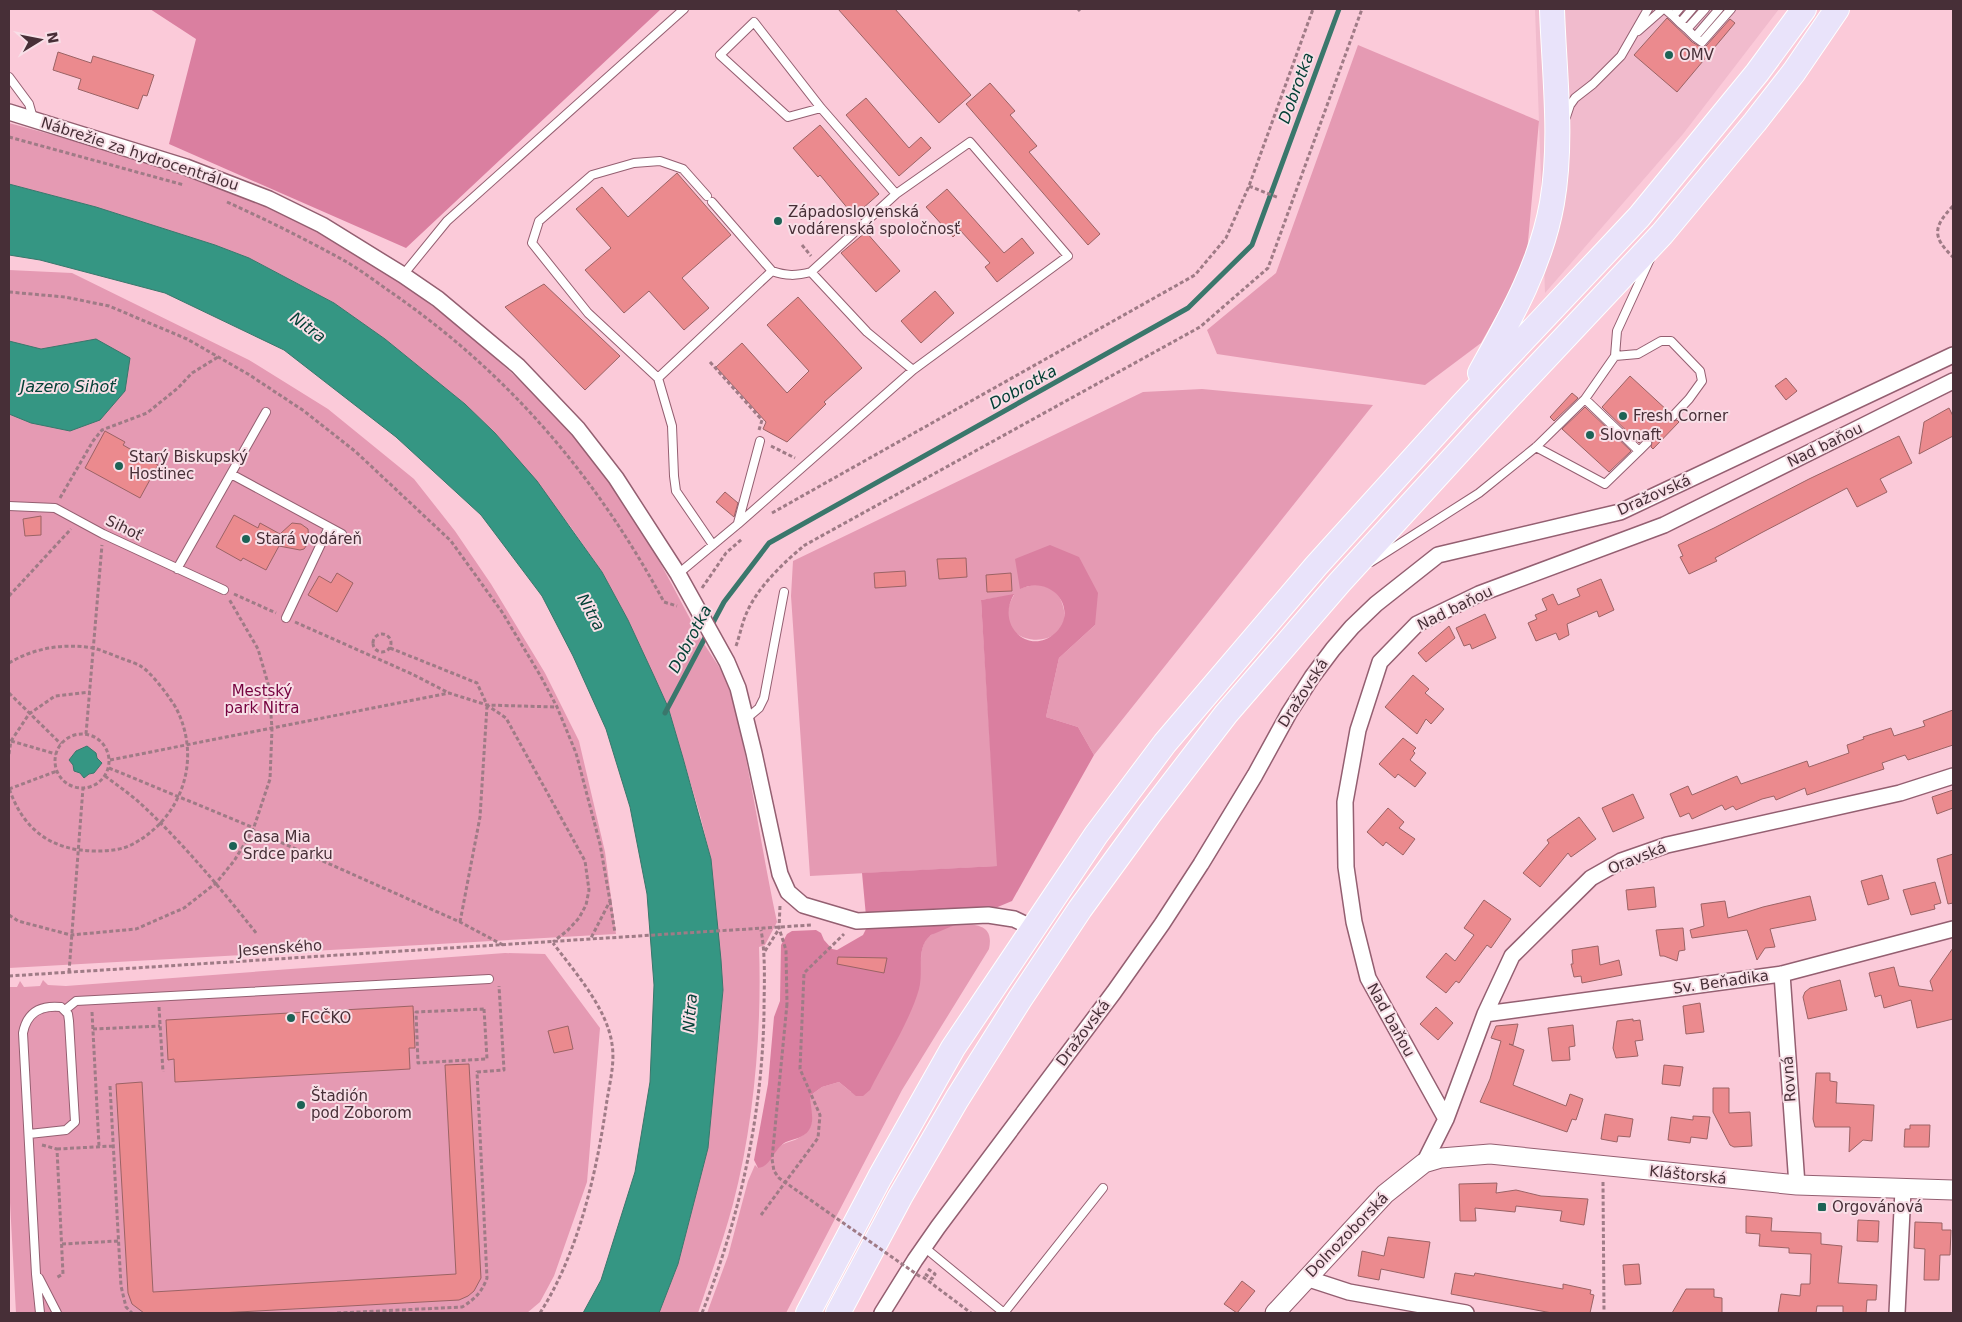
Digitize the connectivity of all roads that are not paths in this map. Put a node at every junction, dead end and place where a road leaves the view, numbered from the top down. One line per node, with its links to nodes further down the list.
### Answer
1 (684, 9): 26 (lane)
2 (1552, 9): 21 (main road)
3 (1648, 9): 15 (lane)
4 (1664, 9): 12 (lane); 15 (lane)
5 (1679, 9): 12 (lane)
6 (1692, 9): 13 (lane)
7 (1704, 9): 14 (lane)
8 (1718, 9): 16 (lane)
9 (1731, 9): 16 (lane)
10 (1804, 9): 33 (main road)
11 (1837, 9): 23 (main road)
12 (1673, 16): 13 (lane)
13 (1680, 22): 14 (lane)
14 (1687, 29): 16 (lane)
15 (1631, 36): 21 (lane)
16 (1696, 36)
17 (9, 77): 20 (lane)
18 (821, 108): 18 (lane); 22 (lane)
19 (9, 112): 20 (street, Nábrežie za hydrocentrálou)
20 (33, 118): 26 (street, Nábrežie za hydrocentrálou)
21 (1557, 154): 33 (main road)
22 (896, 194): 25 (lane); 29 (lane)
23 (1662, 234): 28 (lane); 48 (main road)
24 (772, 271): 25 (lane); 30 (lane); 30 (lane)
25 (811, 272): 29 (lane)
26 (402, 274): 47 (street, Nábrežie za hydrocentrálou)
27 (1953, 355): 67 (street, Dražovská)
28 (1615, 356): 32 (lane); 35 (lane)
29 (913, 370): 42 (lane)
30 (658, 378): 45 (lane)
31 (1953, 381): 60 (street, Nad baňou)
32 (1585, 399): 38 (lane); 39 (lane)
33 (1461, 406): 54 (main road)
34 (266, 412): 40 (lane)
35 (1673, 416)
36 (760, 441): 42 (lane)
37 (1647, 443): 39 (lane)
38 (1536, 447): 39 (lane); 48 (lane)
39 (1639, 451)
40 (231, 474): 43 (lane); 46 (lane)
41 (9, 506): 46 (lane, Sihoť)
42 (738, 524): 45 (lane)
43 (329, 527): 44 (lane); 51 (lane)
44 (342, 534)
45 (713, 545): 47 (lane)
46 (177, 569): 49 (lane, Sihoť)
47 (678, 574): 52 (street, Nábrežie za hydrocentrálou)
48 (1340, 582): 73 (main road)
49 (224, 590)
50 (784, 592): 52 (lane)
51 (286, 618)
52 (746, 719): 54 (street, Nábrežie za hydrocentrálou)
53 (1953, 776): 59 (street, Oravská)
54 (1033, 928): 72 (main road)
55 (1953, 929): 56 (street, Sv. Beňadika)
56 (1782, 974): 59 (street, Sv. Beňadika); 63 (street, Rovná)
57 (490, 978): 58 (lane)
58 (64, 1010): 61 (lane); 61 (lane)
59 (1485, 1014): 60 (street, Oravská)
60 (1446, 1119): 62 (street, Oravská)
61 (28, 1134): 68 (lane)
62 (1424, 1163): 63 (street, Kláštorská); 69 (street, Dolnozoborská)
63 (1797, 1185): 65 (street, Kláštorská)
64 (1103, 1188): 75 (lane)
65 (1904, 1190): 66 (street, Kláštorská); 78 (street)
66 (1953, 1190)
67 (924, 1247): 74 (street, Dražovská); 75 (lane)
68 (36, 1274): 70 (lane); 71 (lane)
69 (1306, 1278): 76 (street, Dolnozoborská); 77 (street)
70 (40, 1313)
71 (58, 1313)
72 (808, 1313)
73 (838, 1313)
74 (882, 1313)
75 (1004, 1313)
76 (1275, 1313)
77 (1466, 1313)
78 (1897, 1313)

